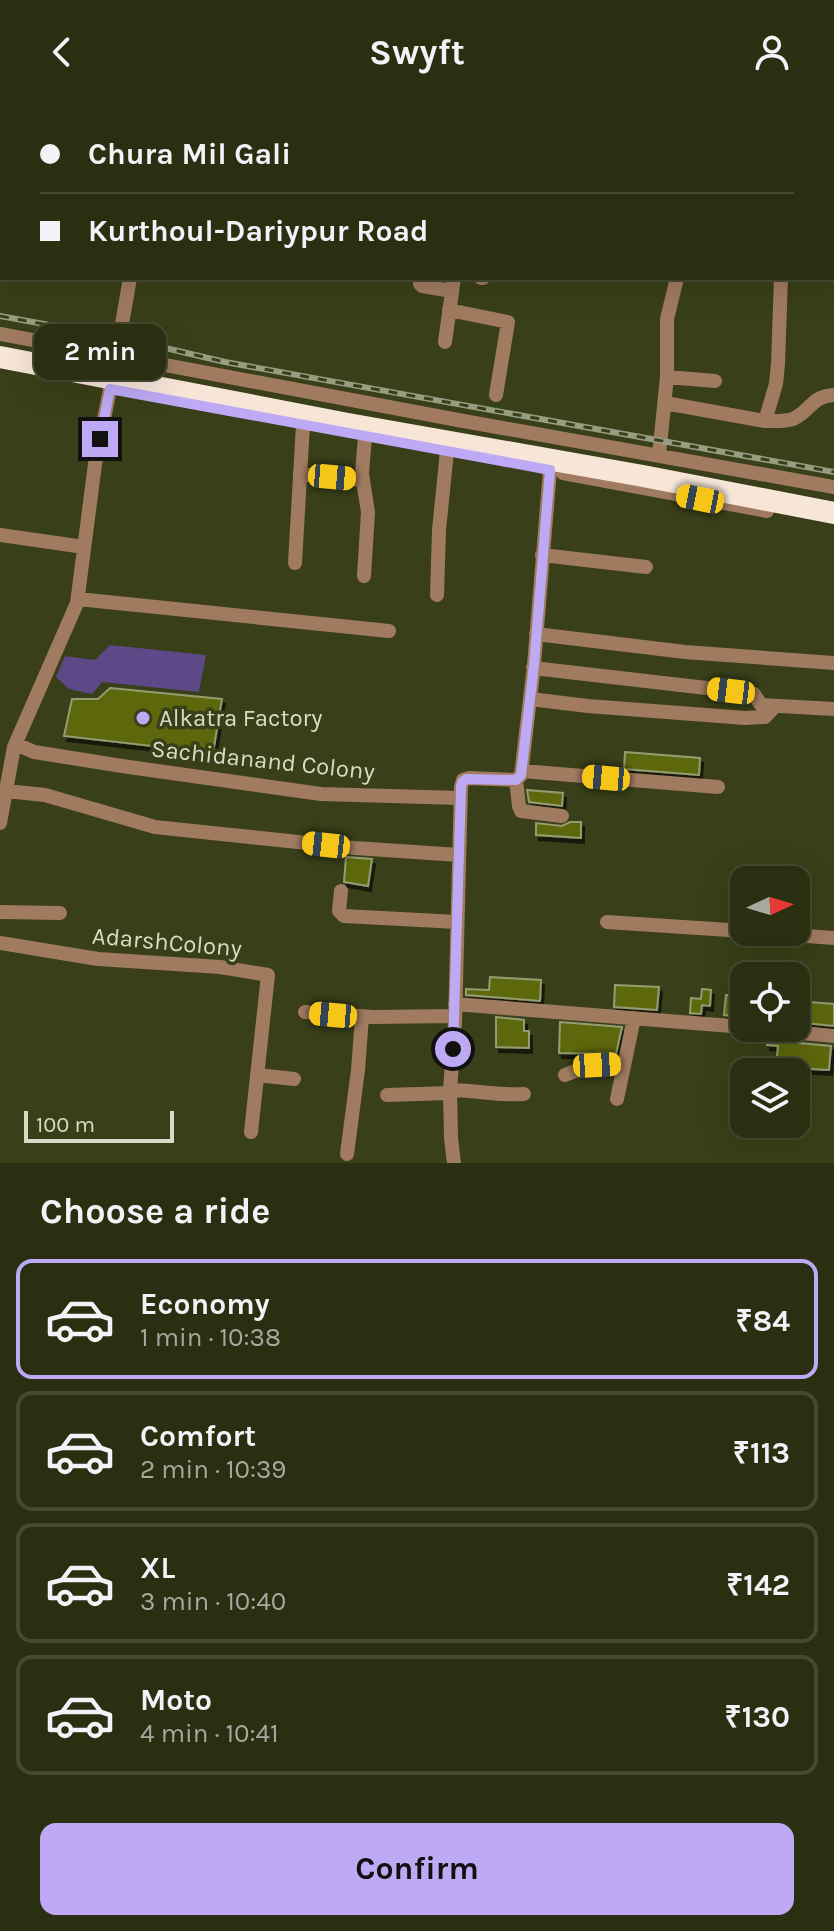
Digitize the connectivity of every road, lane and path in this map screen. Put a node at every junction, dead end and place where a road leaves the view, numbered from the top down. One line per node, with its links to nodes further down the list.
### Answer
1 (130, 280): 7 (street)
2 (420, 280): 5 (street)
3 (676, 280): 15 (street)
4 (781, 280): 21 (street)
5 (453, 285): 6 (street)
6 (449, 310): 10 (street); 18 (street)
7 (122, 324)
8 (0, 334): 9 (street)
9 (48, 342): 14 (street); 23 (street)
10 (445, 342)
11 (0, 345): 33 (highway)
12 (0, 357): 34 (highway, bridge)
13 (0, 368): 14 (street)
14 (41, 375): 17 (street)
15 (667, 377): 16 (street); 20 (street)
16 (715, 381)
17 (110, 389): 22 (street); 38 (street)
18 (496, 395)
19 (834, 395): 21 (street)
20 (665, 403): 21 (street); 26 (street)
21 (765, 421)
22 (303, 425): 24 (street); 29 (street)
23 (525, 431): 26 (street); 27 (street)
24 (365, 436): 25 (street); 30 (street)
25 (447, 451): 27 (street); 43 (street)
26 (659, 455): 31 (street)
27 (518, 464): 28 (street)
28 (550, 470): 35 (street); 39 (street)
29 (300, 474): 30 (street); 40 (street)
30 (363, 480): 42 (street)
31 (805, 482): 32 (street); 35 (street)
32 (834, 487)
33 (834, 498)
34 (834, 513)
35 (799, 516): 36 (street)
36 (834, 522)
37 (0, 535): 38 (street)
38 (84, 547): 44 (street)
39 (542, 555): 41 (street); 46 (street)
40 (295, 563)
41 (646, 567)
42 (364, 576)
43 (437, 595)
44 (78, 599): 45 (street); 52 (street)
45 (389, 631)
46 (536, 634): 47 (street); 48 (street)
47 (834, 663)
48 (533, 668): 49 (street); 50 (street)
49 (530, 699): 50 (street); 53 (street)
50 (775, 706): 51 (street)
51 (834, 709)
52 (16, 744): 55 (street); 56 (street, Sachidanand Colony)
53 (519, 776): 54 (street); 56 (street); 57 (street)
54 (718, 787)
55 (6, 791): 58 (street); 59 (street)
56 (460, 798): 59 (street)
57 (562, 816)
58 (0, 823)
59 (459, 855): 63 (street)
60 (341, 891): 63 (street)
61 (0, 912): 62 (street)
62 (60, 913)
63 (457, 922): 69 (street)
64 (607, 922): 65 (street)
65 (730, 930)
66 (810, 936): 67 (street)
67 (834, 938)
68 (0, 943): 77 (street, AdarshColony)
69 (455, 1010): 71 (street); 72 (street); 80 (street)
70 (305, 1012): 71 (street)
71 (362, 1017): 85 (street)
72 (634, 1018): 73 (street); 76 (street)
73 (730, 1026)
74 (810, 1034): 75 (street)
75 (834, 1036)
76 (624, 1063): 78 (street); 83 (street)
77 (257, 1075): 79 (street); 84 (street, AdarshColony)
78 (565, 1075)
79 (294, 1079)
80 (450, 1091): 81 (street); 82 (street); 86 (street)
81 (524, 1094)
82 (387, 1095)
83 (617, 1099)
84 (251, 1132)
85 (347, 1154)
86 (454, 1163)

